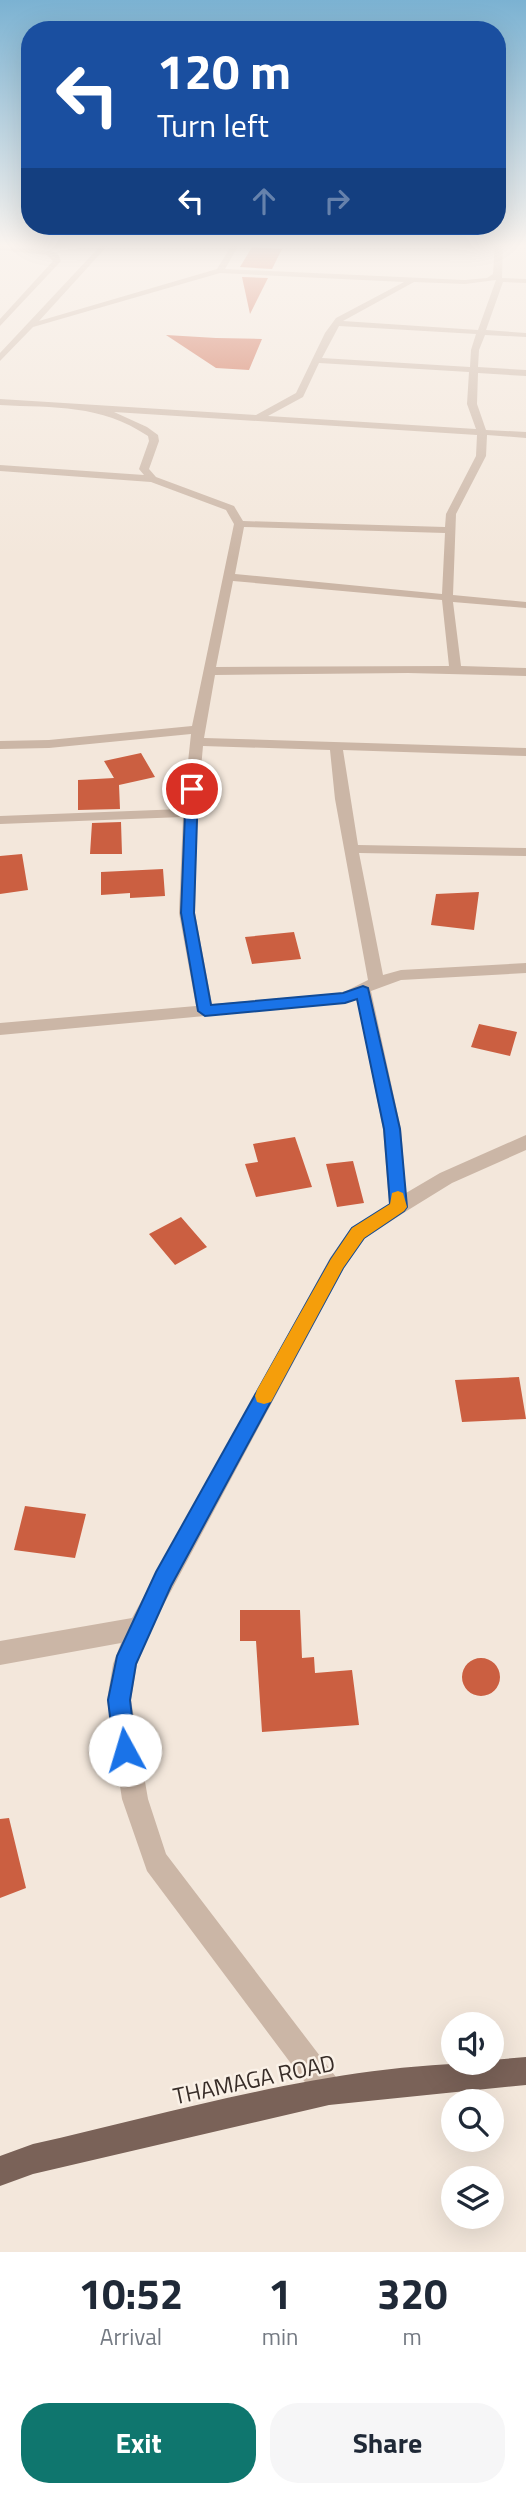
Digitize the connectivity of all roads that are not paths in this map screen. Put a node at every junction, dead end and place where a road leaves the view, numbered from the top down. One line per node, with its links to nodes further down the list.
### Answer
1 (322, 348): 3 (street)
2 (476, 348): 4 (street)
3 (316, 360): 4 (street); 8 (street)
4 (474, 371): 5 (street); 9 (street)
5 (526, 373)
6 (0, 402): 7 (street)
7 (98, 408): 8 (street); 12 (street)
8 (256, 418): 9 (street)
9 (482, 432): 10 (street); 14 (street)
10 (526, 435)
11 (0, 468): 12 (street)
12 (152, 479): 13 (street)
13 (239, 524): 14 (street); 15 (street)
14 (450, 530): 16 (street)
15 (230, 577): 16 (street); 19 (street)
16 (447, 597): 17 (street); 18 (street)
17 (526, 605)
18 (455, 668): 19 (street); 20 (street)
19 (210, 671): 21 (street)
20 (526, 672)
21 (197, 736): 22 (street); 23 (street); 25 (street)
22 (0, 745)
23 (336, 748): 24 (street); 27 (street)
24 (526, 752)
25 (190, 813): 26 (street); 31 (street)
26 (0, 820)
27 (353, 849): 28 (street); 30 (street)
28 (526, 852)
29 (526, 968): 30 (street)
30 (369, 987): 31 (street); 34 (street)
31 (205, 1011): 32 (street)
32 (0, 1029)
33 (526, 1142): 34 (street)
34 (398, 1207): 35 (street)
35 (139, 1628): 36 (street); 38 (street)
36 (0, 1653)
37 (526, 2071): 38 (main road, THAMAGA ROAD)
38 (329, 2091): 39 (main road, THAMAGA ROAD)
39 (0, 2171)

